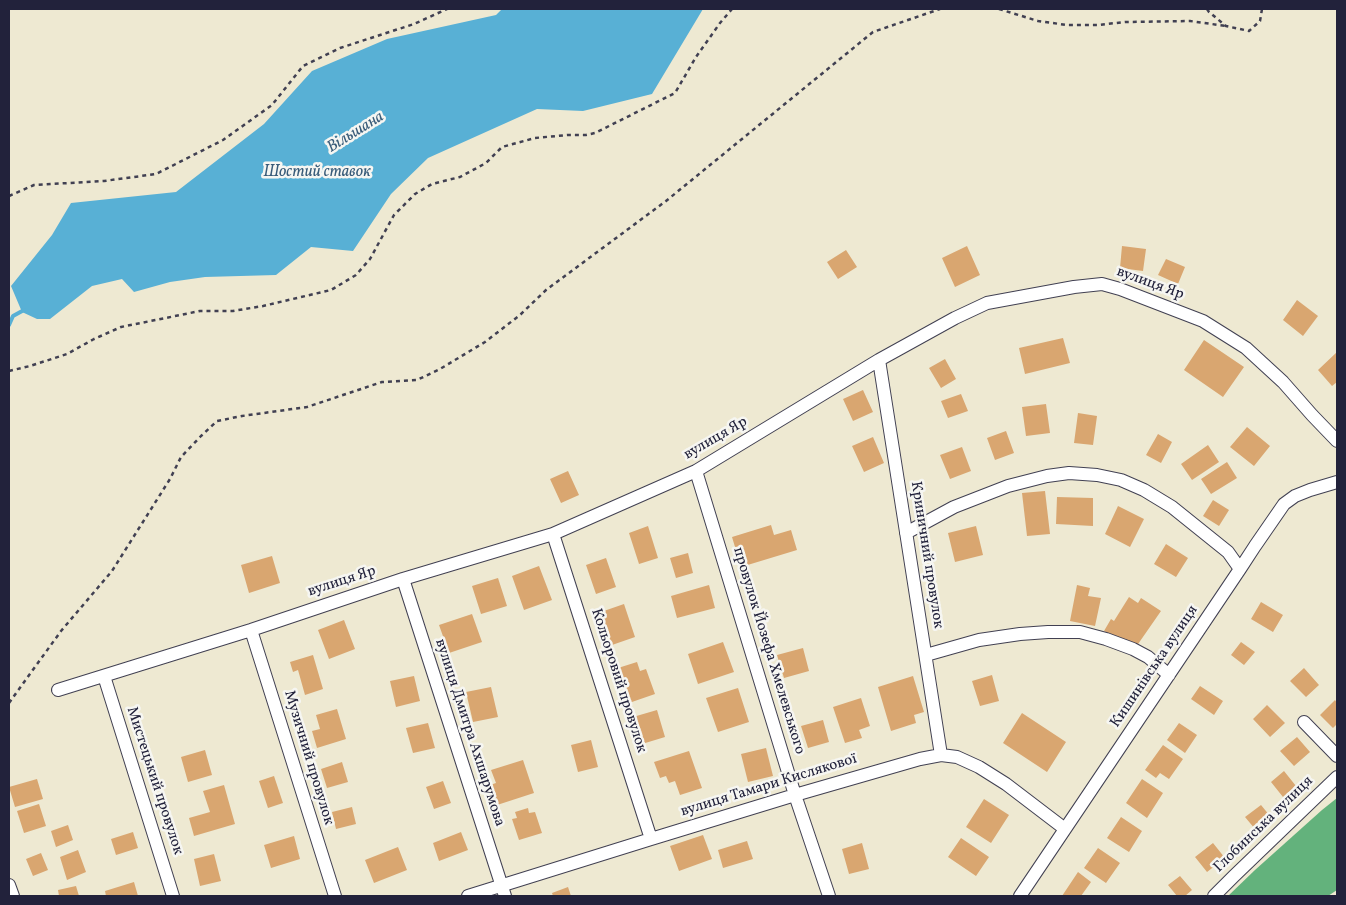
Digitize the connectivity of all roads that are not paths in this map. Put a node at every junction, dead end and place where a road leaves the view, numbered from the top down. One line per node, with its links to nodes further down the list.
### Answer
1 (879, 360): 2 (street, вулиця Яр); 3 (street, вулиця Яр); 5 (street, Криничний провулок)
2 (1337, 441)
3 (696, 471): 6 (street, вулиця Яр); 18 (street, провулок Йозефа Хмелевського)
4 (1337, 482): 7 (street, Кишинівська вулиця)
5 (906, 533): 7 (street); 10 (street, Криничний провулок)
6 (554, 534): 8 (street, вулиця Яр); 20 (street, Кольоровий провулок)
7 (1240, 569): 11 (street, Кишинівська вулиця)
8 (403, 579): 9 (street, вулиця Яр); 22 (street, вулиця Дмитра Ахшарумова)
9 (251, 630): 12 (street, вулиця Яр); 25 (street, Музичний провулок)
10 (926, 655): 11 (street); 15 (street, Криничний провулок)
11 (1169, 675): 19 (street, Кишинівська вулиця)
12 (104, 676): 13 (street, вулиця Яр); 24 (street, Мистецький провулок)
13 (58, 690)
14 (1304, 722): 16 (street)
15 (942, 755): 18 (street, вулиця Тамари Кислякової); 19 (street, вулиця Тамари Кислякової)
16 (1337, 756)
17 (1337, 777): 29 (street, Глобинська вулиця)
18 (795, 796): 20 (street, вулиця Тамари Кислякової); 27 (street, провулок Йозефа Хмелевського)
19 (1065, 829): 28 (street, Кишинівська вулиця)
20 (651, 839): 22 (street, вулиця Тамари Кислякової)
21 (9, 885): 23 (street)
22 (503, 891): 26 (street, вулиця Тамари Кислякової)
23 (12, 896)
24 (174, 896)
25 (335, 896)
26 (468, 896)
27 (829, 896)
28 (1020, 896)
29 (1214, 896)

